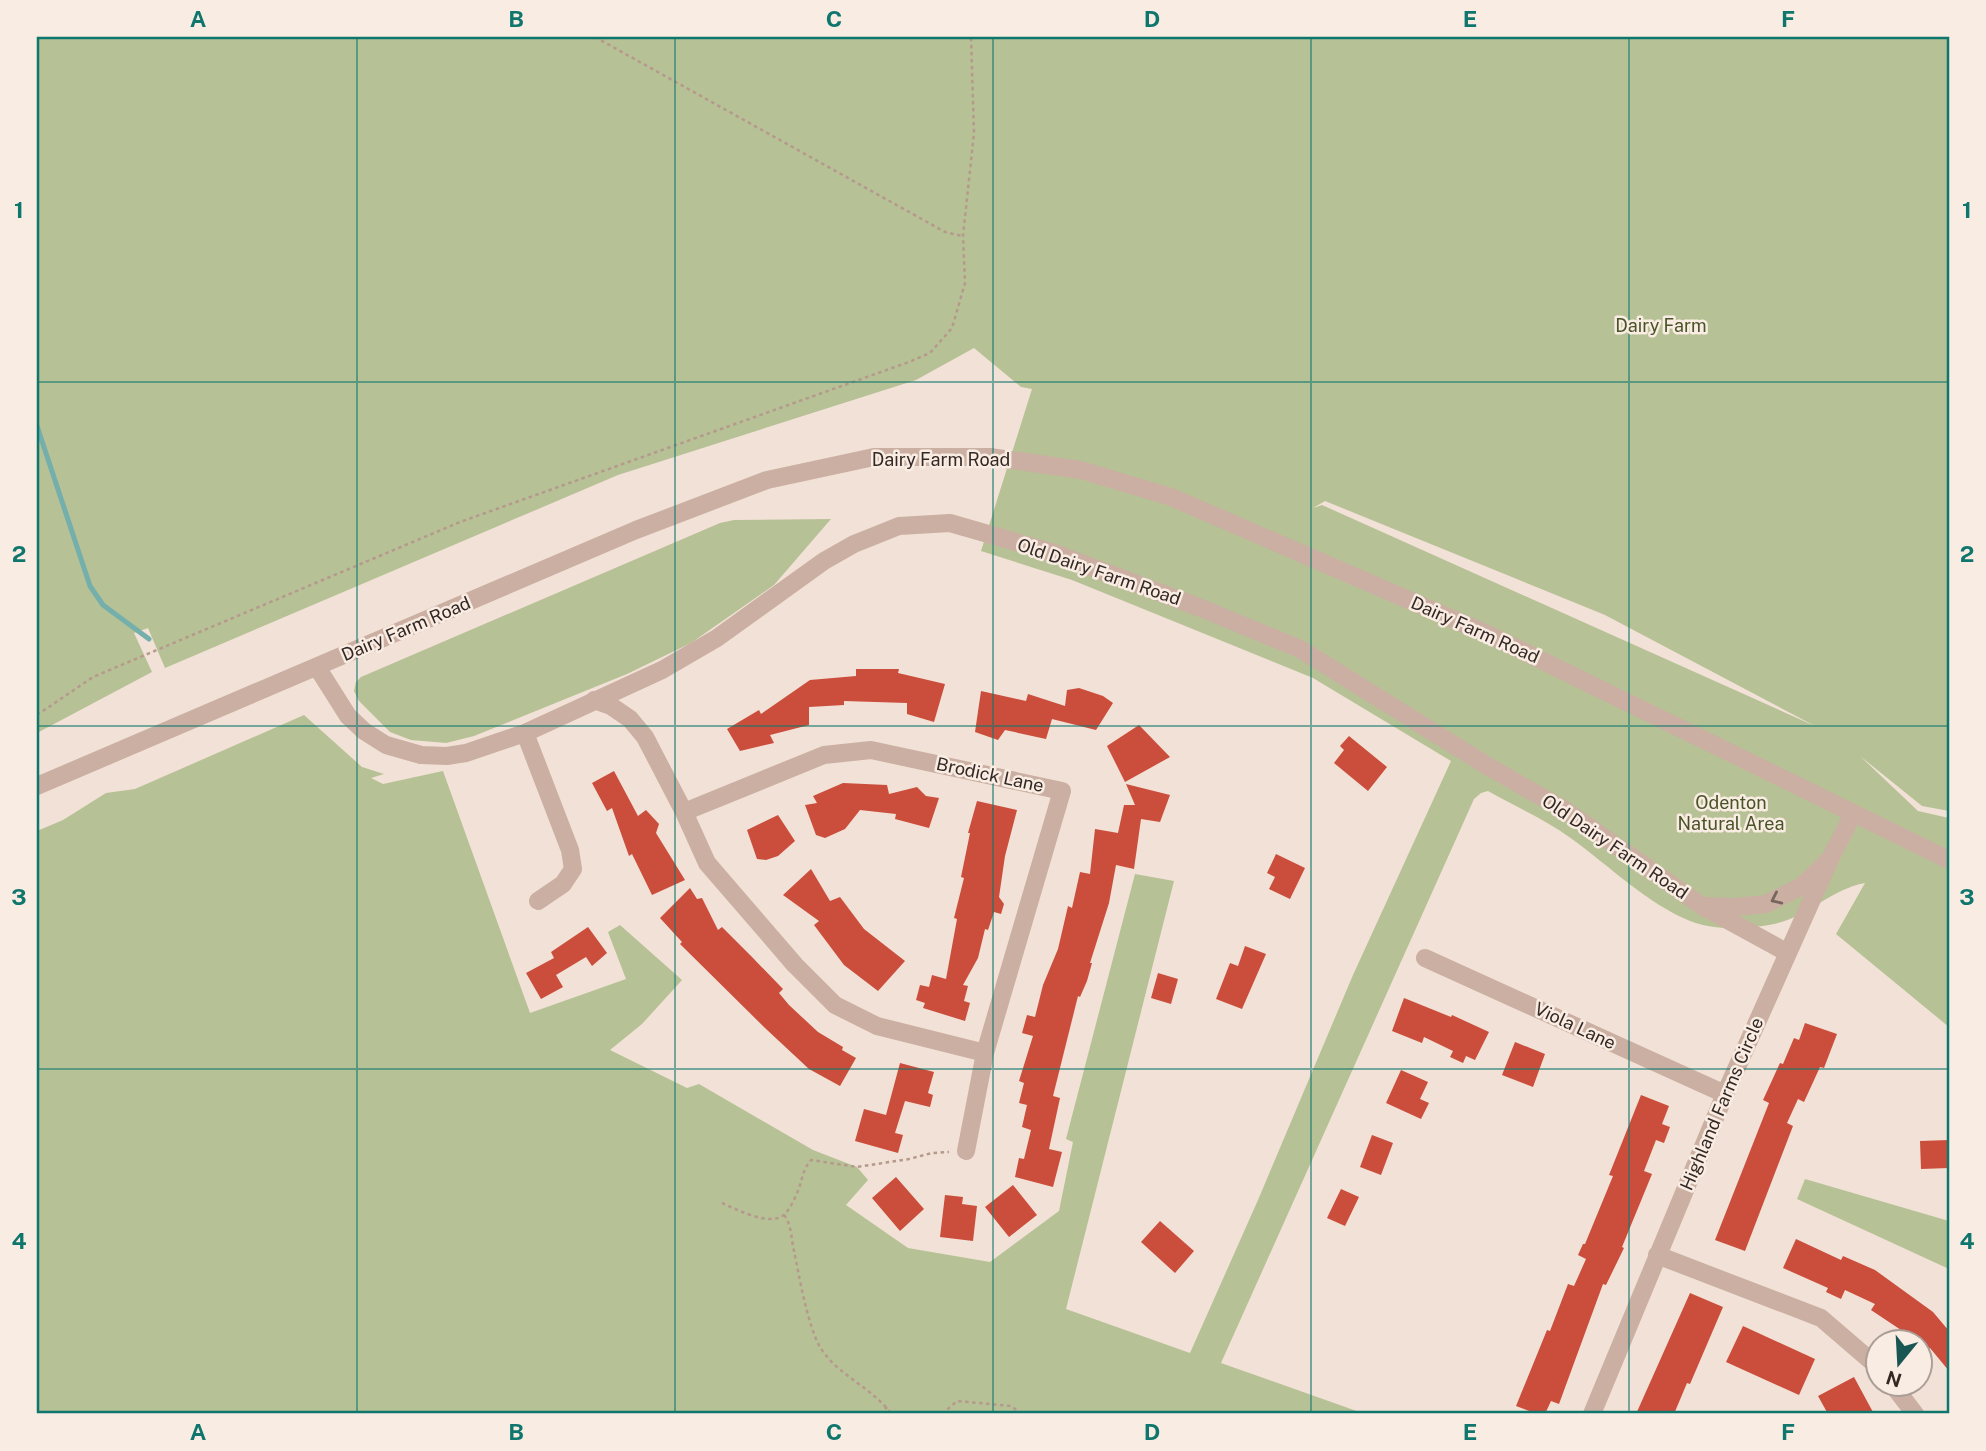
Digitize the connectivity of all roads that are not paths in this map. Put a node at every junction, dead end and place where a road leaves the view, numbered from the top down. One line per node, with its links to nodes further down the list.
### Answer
1 (317, 667): 3 (street, Old Dairy Farm Road); 4 (street, Dairy Farm Road); 6 (street, Dairy Farm Road)
2 (594, 700): 3 (street, Old Dairy Farm Road); 5 (street); 10 (street, Old Dairy Farm Road)
3 (525, 733): 9 (street)
4 (37, 786)
5 (684, 812): 13 (street); 13 (street, Brodick Lane)
6 (1853, 814): 7 (street, Old Dairy Farm Road); 8 (street, Dairy Farm Road)
7 (1830, 859): 10 (street, Old Dairy Farm Road, one-way to 10); 11 (street, Highland Farms Circle)
8 (1949, 860)
9 (538, 901)
10 (1702, 906): 11 (street)
11 (1788, 953): 14 (street, Highland Farms Circle)
12 (1425, 958): 14 (street, Viola Lane)
13 (985, 1054): 15 (street, Brodick Lane)
14 (1725, 1094): 16 (street, Highland Farms Circle)
15 (966, 1151)
16 (1657, 1255): 17 (street); 19 (street, Highland Farms Circle)
17 (1864, 1355)
18 (1903, 1398): 20 (street)
19 (1592, 1414)
20 (1915, 1414)

